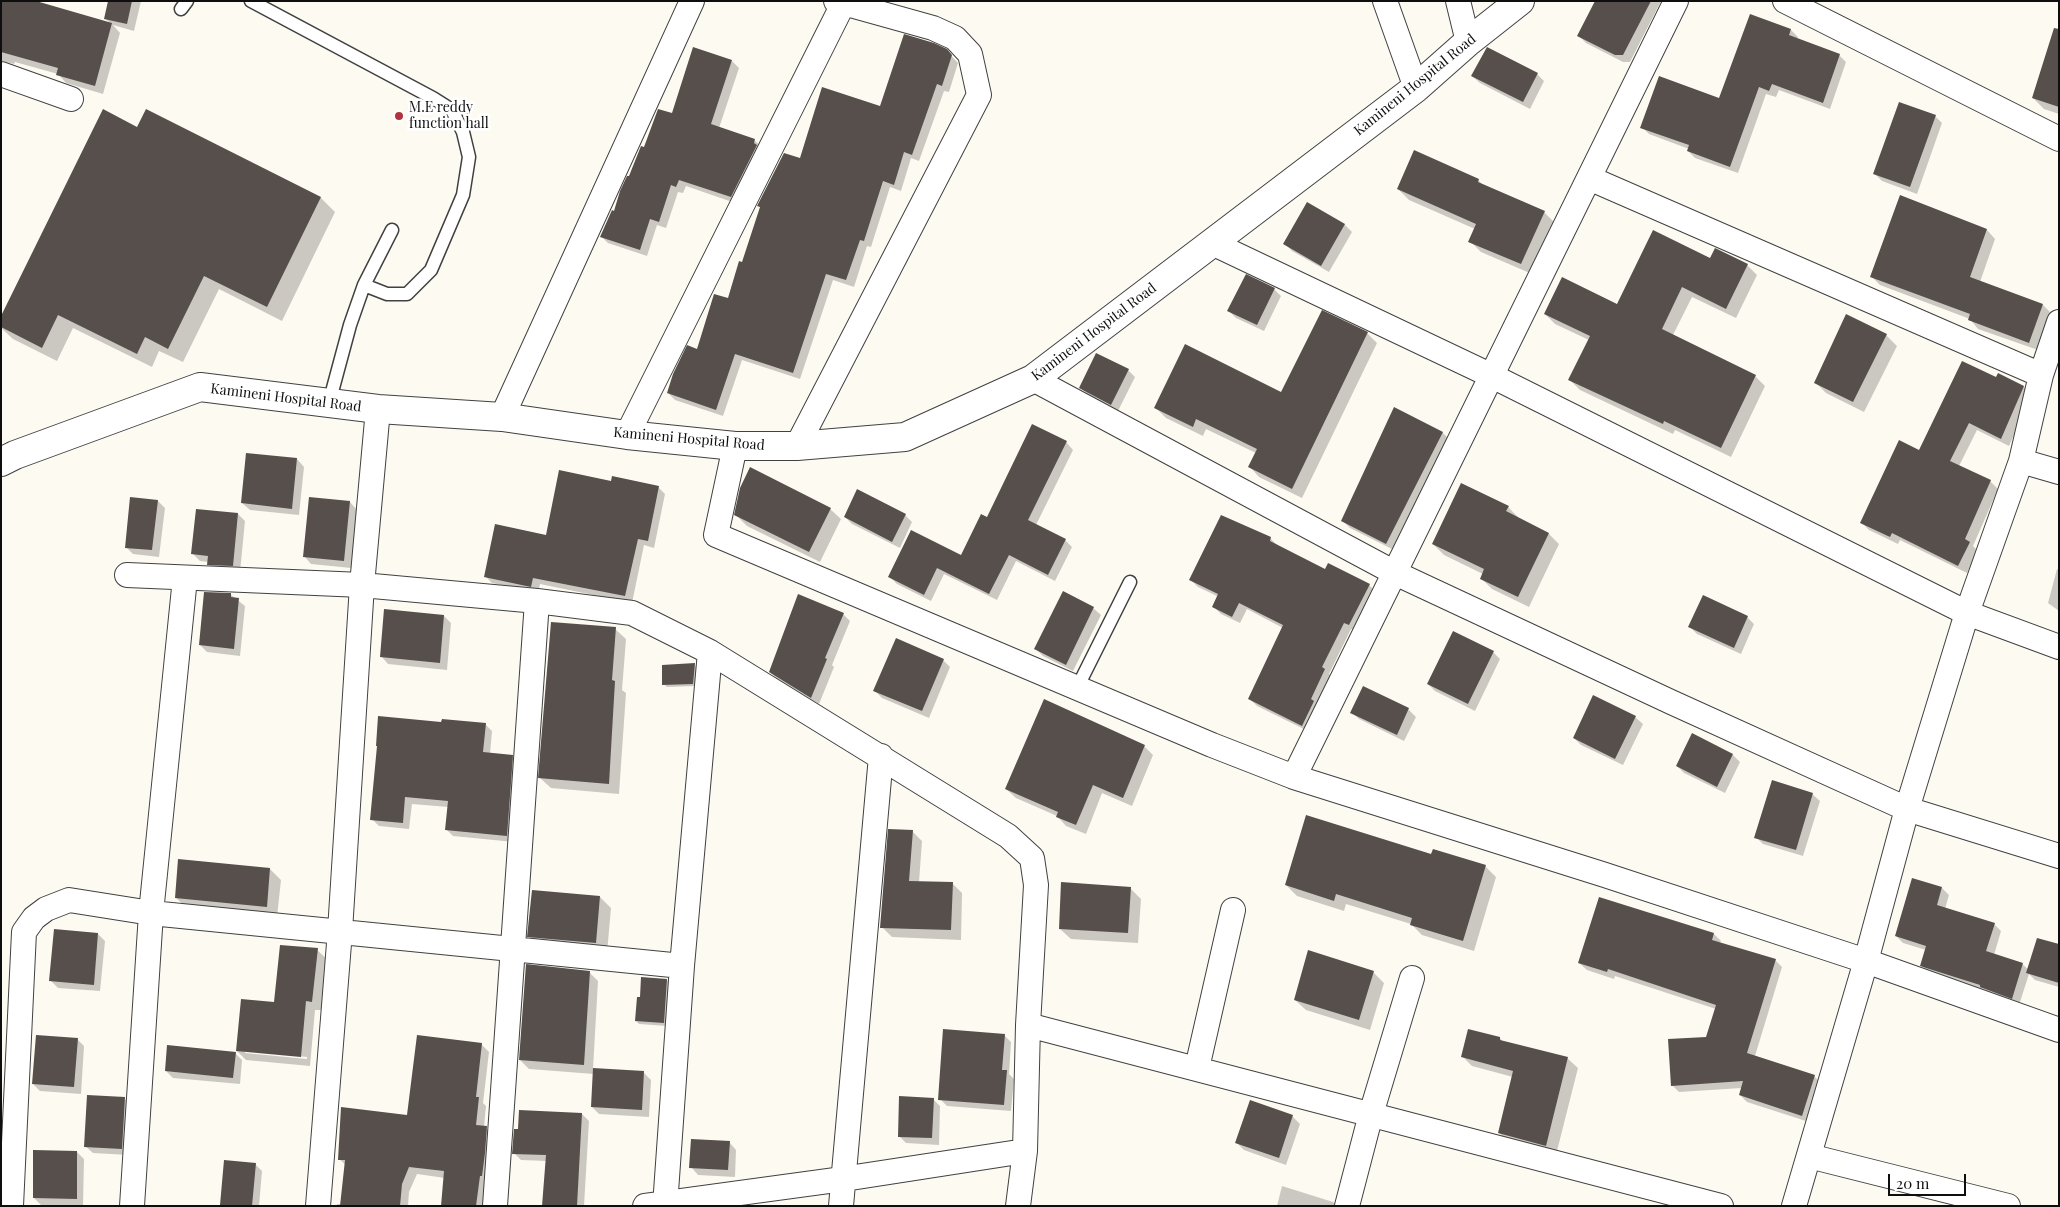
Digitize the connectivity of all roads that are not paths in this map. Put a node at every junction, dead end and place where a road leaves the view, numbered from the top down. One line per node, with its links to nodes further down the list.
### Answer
1 (251, 1): 17 (lane)
2 (692, 1): 24 (street)
3 (1385, 1): 11 (street)
4 (1458, 1): 9 (street)
5 (1520, 1): 9 (street, Kamineni Hospital Road)
6 (1676, 1): 14 (street)
7 (1785, 1): 13 (street)
8 (840, 3): 25 (street); 27 (street)
9 (1468, 42): 11 (street, Kamineni Hospital Road)
10 (1, 74): 12 (street)
11 (1416, 88): 16 (street, Kamineni Hospital Road)
12 (71, 99)
13 (2059, 139)
14 (1589, 178): 19 (street); 20 (street)
15 (392, 230): 17 (lane)
16 (1212, 243): 20 (street); 21 (street, Kamineni Hospital Road)
17 (364, 285): 22 (lane)
18 (2059, 322): 19 (street)
19 (2041, 375): 28 (street)
20 (1492, 376): 31 (street); 37 (street)
21 (1033, 379): 27 (street, Kamineni Hospital Road); 31 (street)
22 (329, 403): 23 (street, Kamineni Hospital Road); 29 (street, Kamineni Hospital Road)
23 (378, 409): 24 (street, Kamineni Hospital Road); 35 (street)
24 (502, 416): 25 (street, Kamineni Hospital Road)
25 (627, 435): 26 (street, Kamineni Hospital Road)
26 (735, 446): 27 (street, Kamineni Hospital Road); 40 (street)
27 (797, 446)
28 (2021, 461): 30 (street); 37 (street)
29 (1, 462)
30 (2059, 472)
31 (1395, 573): 42 (street); 43 (street)
32 (127, 575): 33 (street)
33 (185, 578): 35 (street); 46 (street)
34 (1130, 582): 40 (lane)
35 (362, 585): 36 (street); 47 (street)
36 (537, 601): 39 (street); 48 (street)
37 (1967, 613): 38 (street); 43 (street)
38 (2059, 647)
39 (710, 652): 41 (street); 50 (street)
40 (1077, 688): 42 (street)
41 (881, 756): 52 (street); 58 (street)
42 (1294, 777): 49 (street)
43 (1907, 809): 44 (street); 49 (street)
44 (2059, 856)
45 (1233, 910): 54 (street)
46 (150, 913): 47 (street); 61 (street); 62 (street)
47 (340, 931): 48 (street); 63 (street)
48 (513, 950): 50 (street); 64 (street)
49 (1866, 961): 53 (street); 57 (street)
50 (682, 966): 59 (street)
51 (1412, 978): 55 (street)
52 (1028, 1025): 54 (street); 56 (street)
53 (2059, 1030)
54 (1197, 1068): 55 (street)
55 (1371, 1114): 66 (street); 67 (street)
56 (1025, 1151): 58 (street); 60 (street)
57 (1809, 1156): 68 (street); 69 (street)
58 (843, 1179): 59 (street); 65 (street)
59 (659, 1204)
60 (1021, 1205)
61 (11, 1206)
62 (132, 1206)
63 (318, 1206)
64 (495, 1206)
65 (841, 1206)
66 (1347, 1206)
67 (1721, 1206)
68 (1794, 1206)
69 (2008, 1206)

